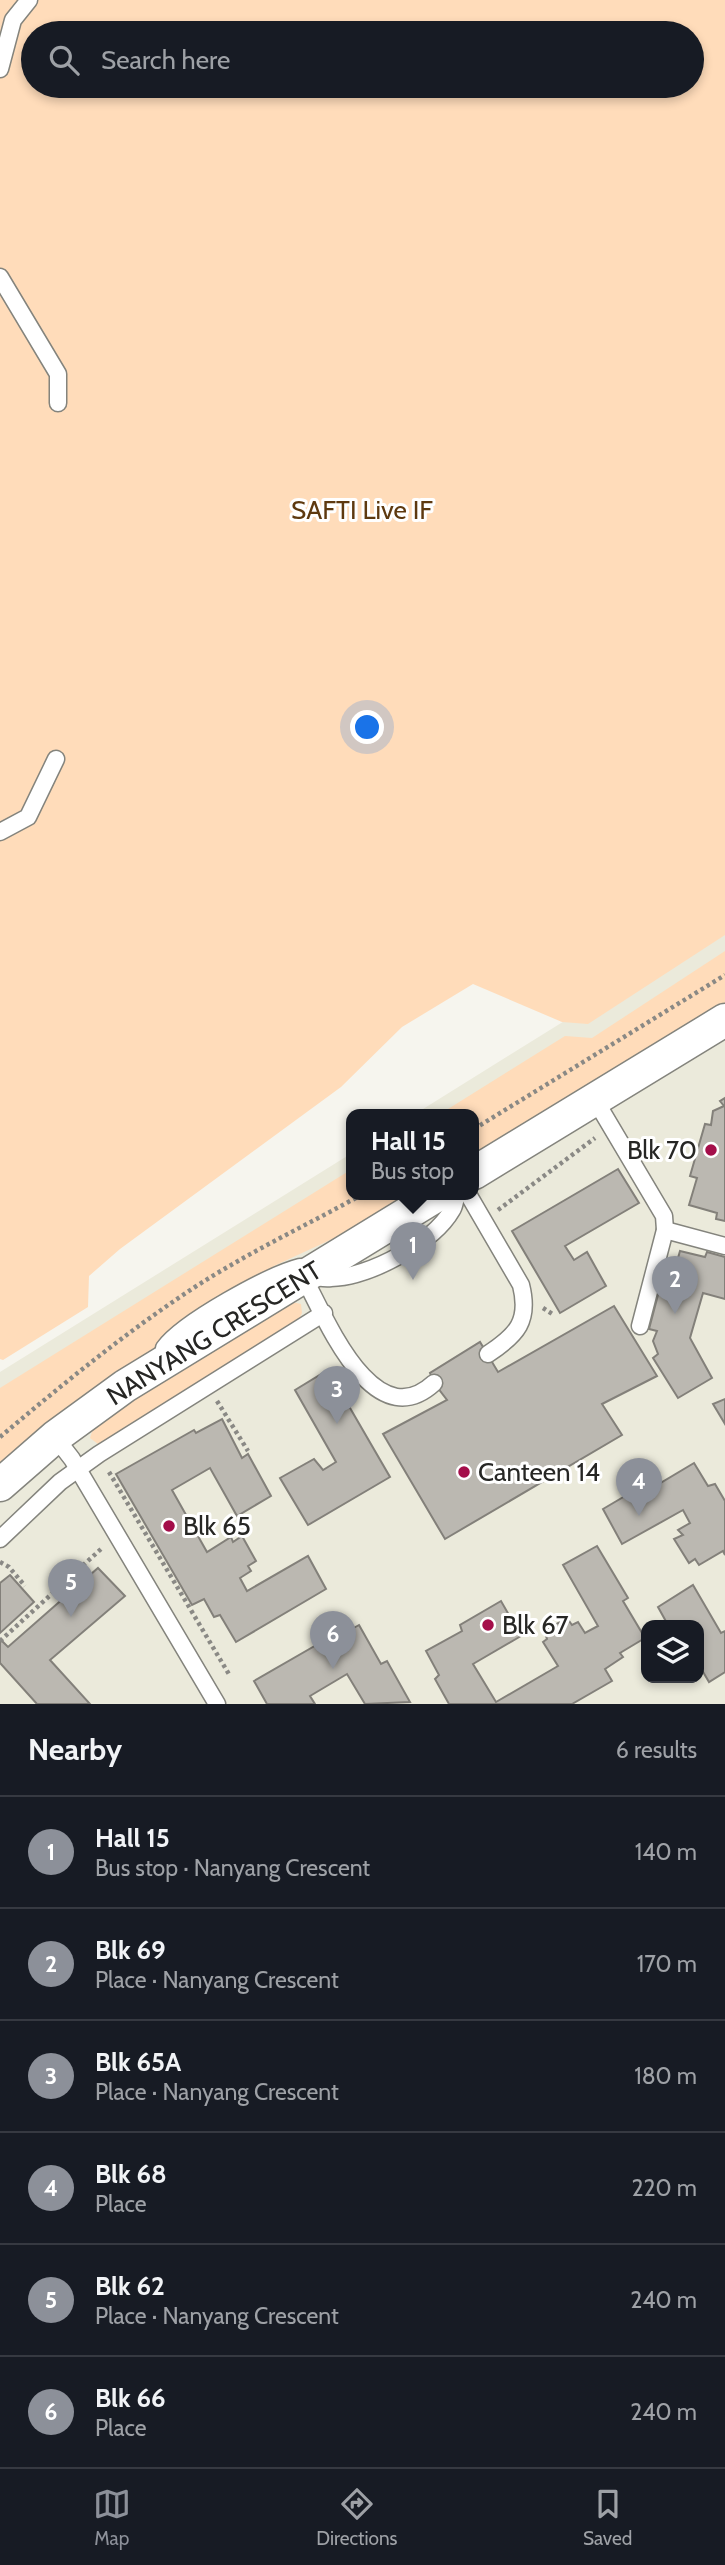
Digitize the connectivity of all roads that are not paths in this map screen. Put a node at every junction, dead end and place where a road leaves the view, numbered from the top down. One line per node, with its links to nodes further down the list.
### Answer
1 (29, 0): 2 (lane)
2 (0, 69)
3 (0, 276): 4 (lane)
4 (58, 403)
5 (56, 759): 6 (lane)
6 (0, 832)
7 (725, 1020): 8 (street)
8 (594, 1098): 9 (street); 13 (lane)
9 (479, 1169)
10 (429, 1200): 15 (street, NANYANG CRESCENT)
11 (455, 1200): 16 (lane)
12 (471, 1200): 19 (lane)
13 (665, 1230): 14 (lane); 18 (lane)
14 (725, 1246)
15 (331, 1259): 16 (street, NANYANG CRESCENT); 20 (lane)
16 (303, 1276): 17 (lane); 20 (street, NANYANG CRESCENT)
17 (324, 1313): 21 (lane); 23 (lane)
18 (640, 1326)
19 (488, 1354)
20 (147, 1373): 22 (street, NANYANG CRESCENT)
21 (434, 1383)
22 (55, 1437): 23 (lane); 24 (street, NANYANG CRESCENT)
23 (78, 1470): 25 (lane); 26 (lane)
24 (0, 1485)
25 (0, 1539)
26 (217, 1704)

